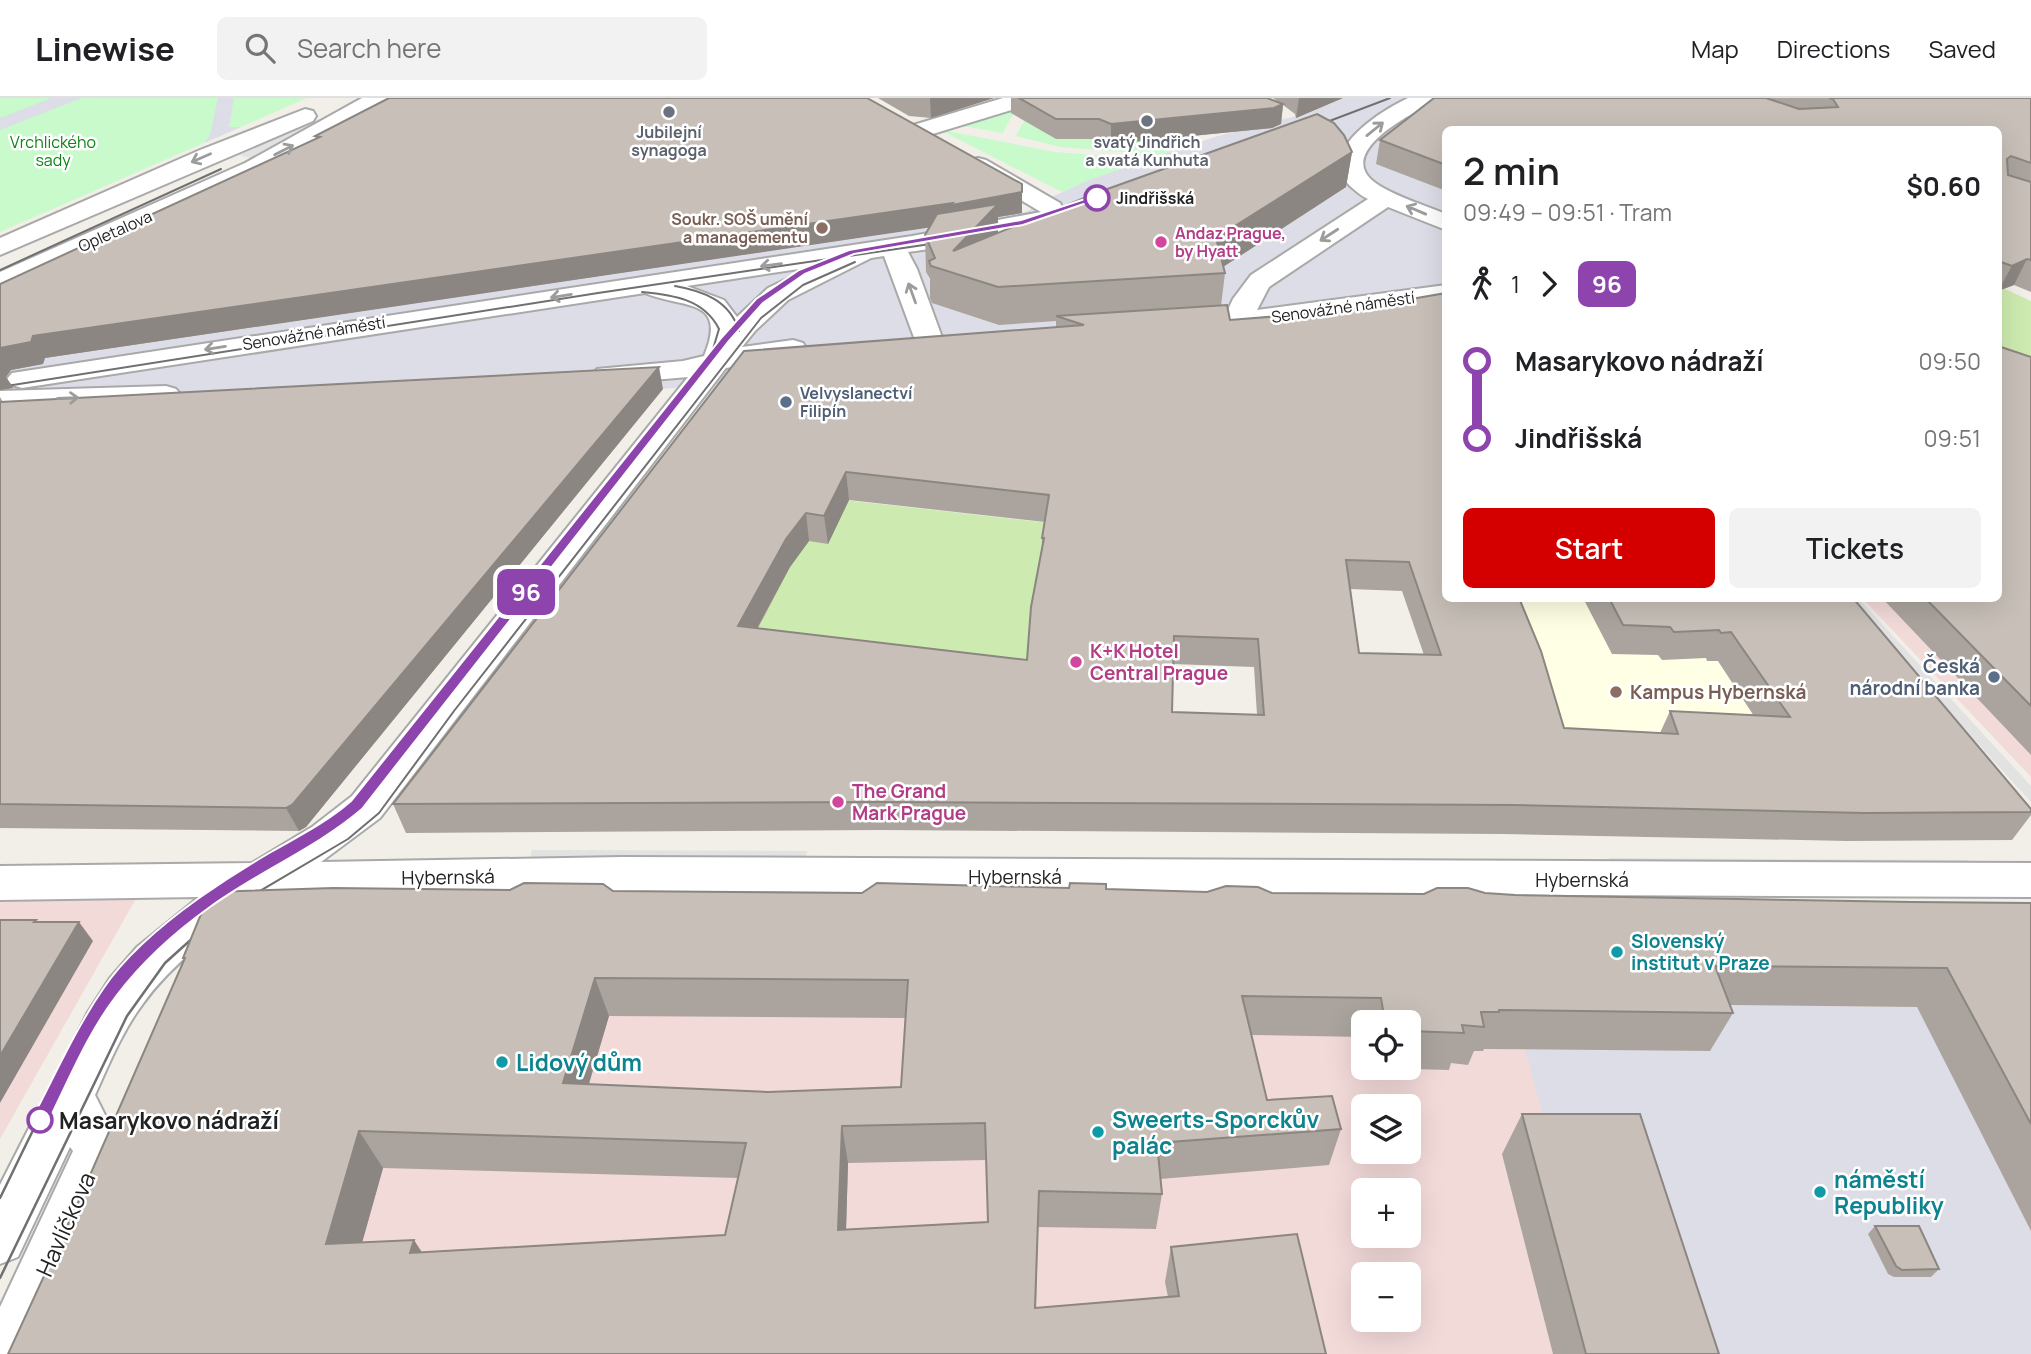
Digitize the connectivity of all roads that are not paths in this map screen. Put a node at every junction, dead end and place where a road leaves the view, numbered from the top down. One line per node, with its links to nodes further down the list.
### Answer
1 (356, 98): 9 (street, Opletalova, one-way to 9)
2 (378, 98): 12 (street, Opletalova, one-way to 2)
3 (1026, 98): 6 (street)
4 (1426, 98): 7 (street, one-way to 4)
5 (894, 118): 6 (street)
6 (918, 131): 10 (street, Senovážné náměstí)
7 (1385, 198): 8 (street, one-way to 7); 14 (street, Senovážné náměstí, one-way to 14)
8 (1442, 221)
9 (0, 247)
10 (892, 247): 11 (street, Senovážné náměstí); 15 (street, one-way to 10)
11 (863, 251): 13 (street, Senovážné náměstí, one-way to 13); 17 (street, Senovážné náměstí)
12 (0, 282)
13 (629, 285): 17 (street, Senovážné náměstí); 19 (street, Senovážné náměstí, one-way to 19)
14 (1442, 294)
15 (927, 340)
16 (822, 347): 17 (street)
17 (715, 363): 18 (street); 23 (street)
18 (575, 377)
19 (0, 383)
20 (194, 396): 21 (street, one-way to 20)
21 (0, 400)
22 (2031, 880): 23 (street, Hybernská)
23 (256, 881): 24 (street, Hybernská); 25 (street)
24 (0, 883)
25 (70, 1095): 26 (street); 27 (street, Havlíčkova)
26 (0, 1239)
27 (7, 1354)

